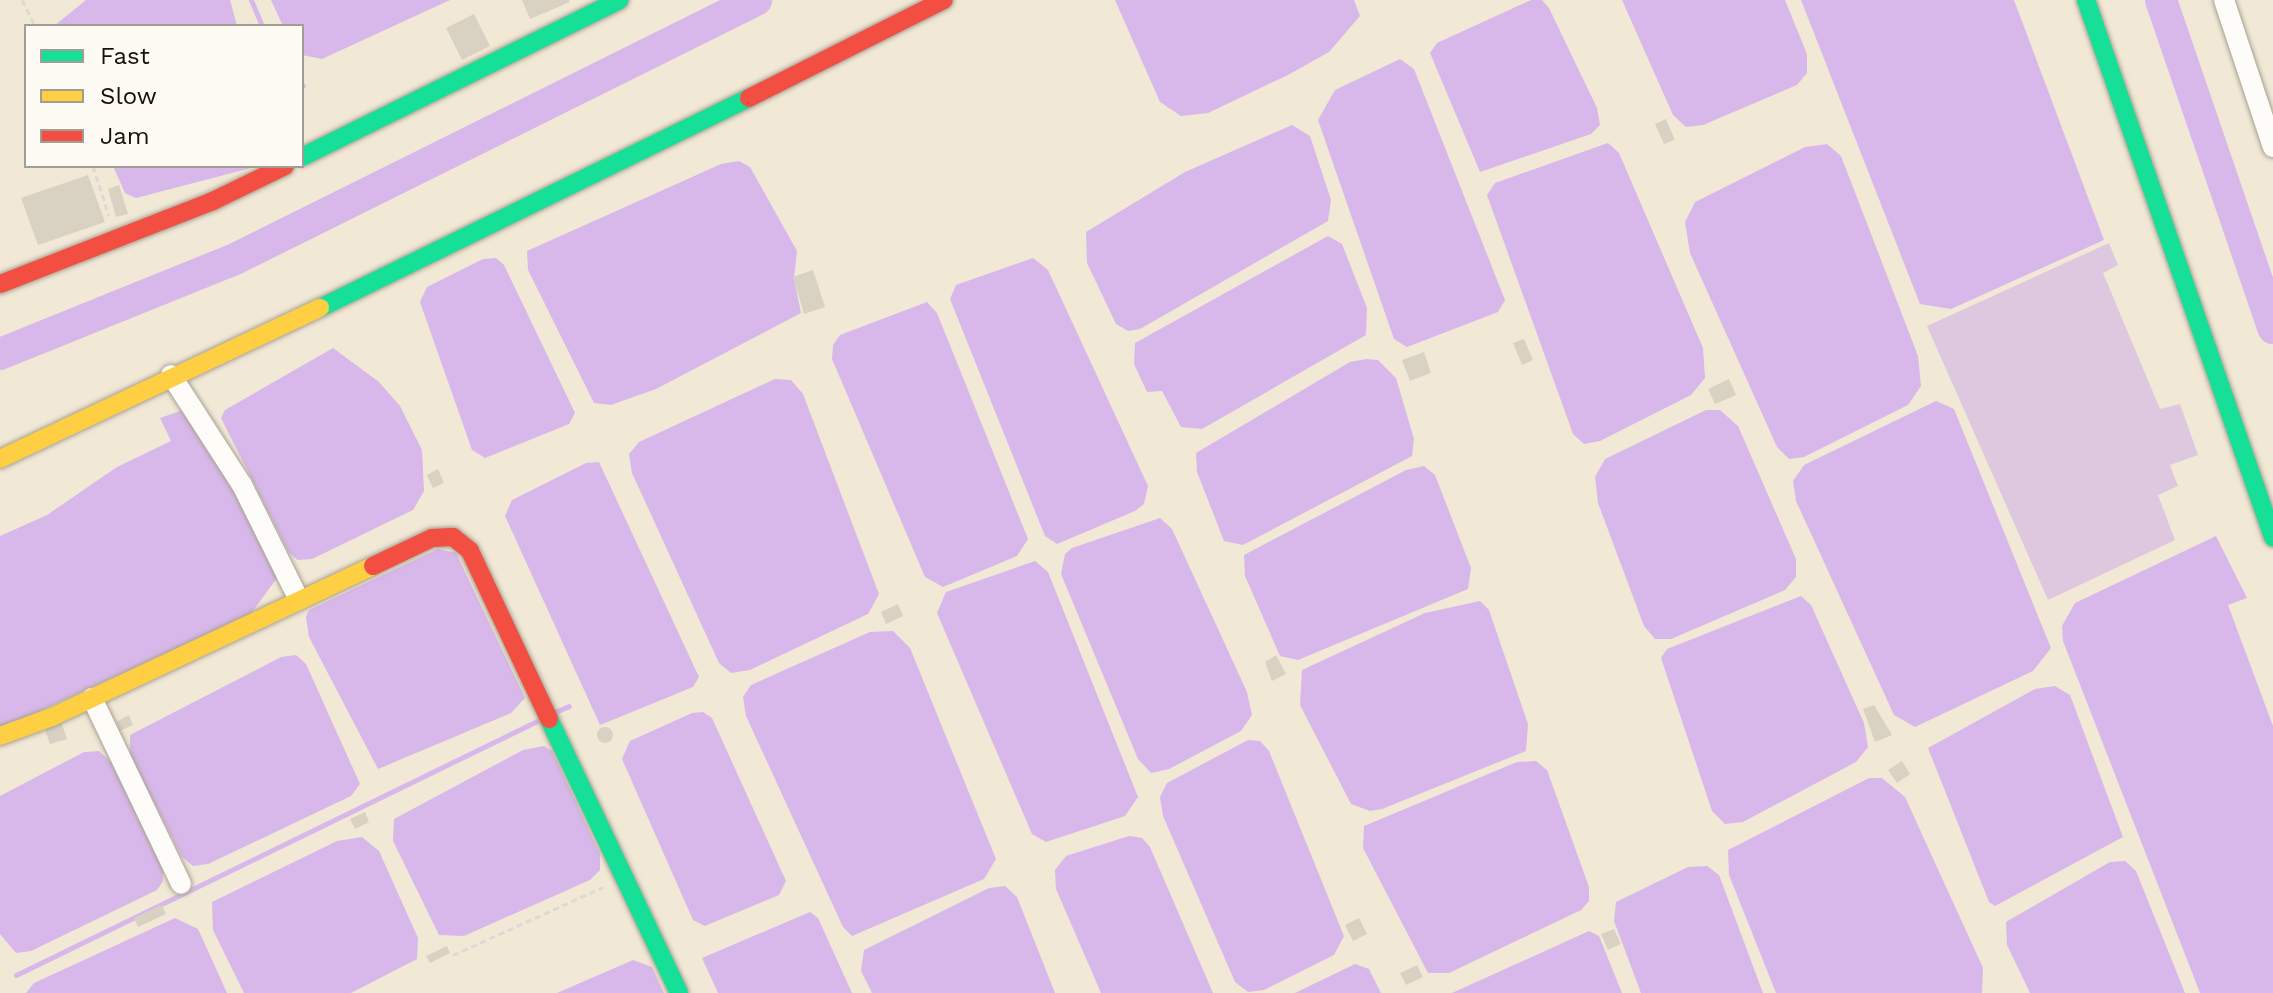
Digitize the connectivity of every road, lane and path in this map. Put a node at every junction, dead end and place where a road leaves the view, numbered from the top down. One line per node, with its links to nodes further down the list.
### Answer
1 (22, 0): 6 (path)
2 (619, 0): 8 (street)
3 (944, 0): 14 (street)
4 (2086, 0): 15 (street)
5 (2224, 0): 7 (street)
6 (34, 24)
7 (2273, 147)
8 (304, 156)
9 (94, 168): 11 (path)
10 (281, 168): 12 (street)
11 (112, 227)
12 (0, 284)
13 (171, 375): 16 (street)
14 (0, 459)
15 (2273, 537)
16 (299, 600): 17 (street); 19 (street)
17 (92, 698): 18 (street); 20 (street)
18 (0, 736)
19 (625, 879): 21 (path); 22 (street)
20 (181, 884)
21 (453, 955)
22 (679, 993)

